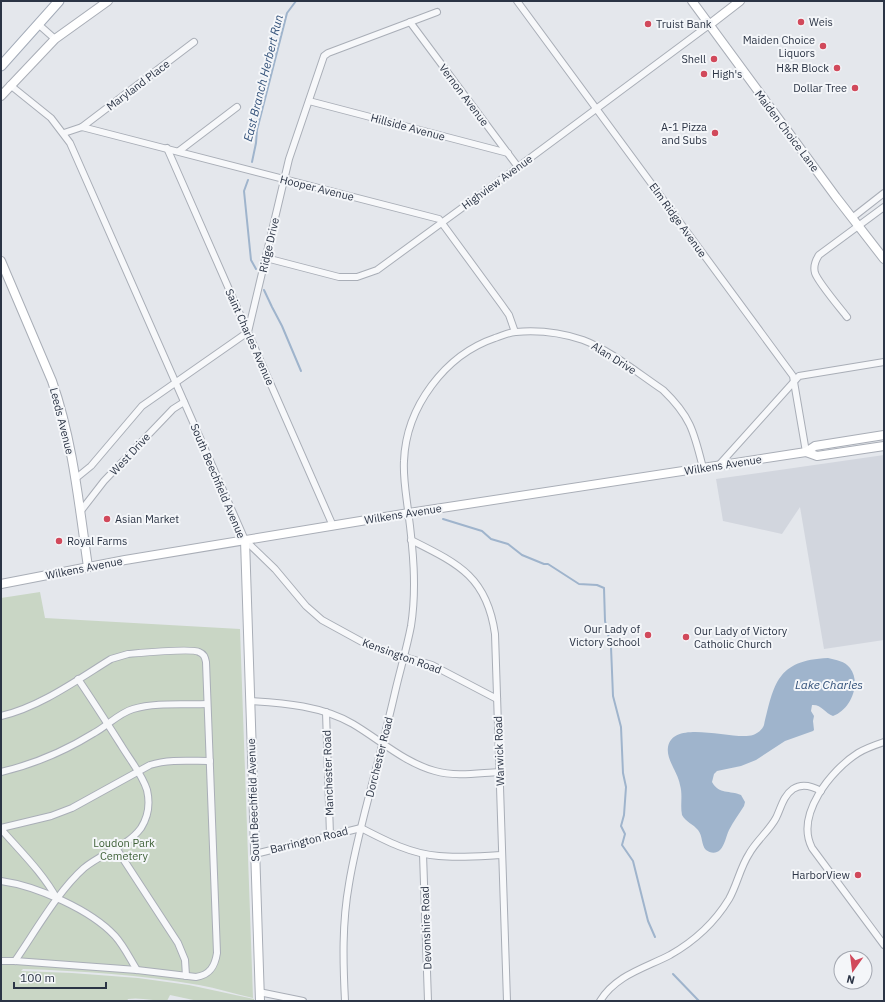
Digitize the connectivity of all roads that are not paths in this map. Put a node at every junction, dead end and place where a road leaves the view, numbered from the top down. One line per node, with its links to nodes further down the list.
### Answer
1 (59, 1): 8 (main road)
2 (108, 1): 10 (street)
3 (517, 1): 17 (street, Elm Ridge Avenue)
4 (692, 1): 9 (street, Maiden Choice Lane)
5 (740, 1): 9 (street)
6 (437, 12): 7 (street, Ridge Drive)
7 (410, 22): 15 (street, Ridge Drive); 22 (street, Vernon Avenue)
8 (38, 24): 10 (street); 12 (main road)
9 (709, 24): 17 (street, Highview Avenue); 27 (street, Maiden Choice Lane)
10 (55, 39): 13 (street)
11 (194, 42): 18 (street, Maryland Place)
12 (1, 66)
13 (10, 85): 14 (street); 19 (street, South Beechfield Avenue)
14 (1, 96)
15 (308, 101): 22 (street, Hillside Avenue); 24 (street, Ridge Drive)
16 (237, 107): 21 (street)
17 (597, 108): 23 (street, Highview Avenue); 38 (street, Elm Ridge Avenue)
18 (82, 127): 19 (street); 20 (street, Hooper Avenue)
19 (64, 133): 37 (street, South Beechfield Avenue)
20 (167, 148): 21 (street, Hooper Avenue); 34 (street, Saint Charles Avenue)
21 (179, 152): 24 (street, Hooper Avenue)
22 (508, 153): 23 (street, Vernon Avenue)
23 (518, 167): 28 (street, Highview Avenue)
24 (284, 179): 28 (street, Hooper Avenue); 30 (street, Ridge Drive)
25 (884, 193): 27 (street)
26 (884, 207): 29 (street)
27 (852, 218): 29 (street, Maiden Choice Lane)
28 (442, 223): 30 (street, Highview Avenue); 35 (street, Hooper Avenue)
29 (859, 226): 31 (street, Maiden Choice Lane); 33 (street)
30 (266, 258): 34 (street, Ridge Drive)
31 (884, 259)
32 (1, 261): 45 (street, Leeds Avenue)
33 (847, 317)
34 (248, 332): 37 (street); 48 (street, Saint Charles Avenue)
35 (515, 332): 44 (street, Alan Drive); 47 (street, Alan Drive)
36 (884, 362): 38 (street)
37 (176, 382): 39 (street, South Beechfield Avenue); 45 (street)
38 (794, 382): 42 (street, Elm Ridge Avenue); 43 (street)
39 (184, 402): 46 (street, West Drive); 49 (street, South Beechfield Avenue)
40 (884, 435): 42 (street, Wilkens Avenue)
41 (884, 446): 42 (street, Wilkens Avenue)
42 (806, 452): 43 (street, Wilkens Avenue)
43 (719, 465): 44 (street, Wilkens Avenue)
44 (703, 468): 47 (street, Wilkens Avenue)
45 (75, 478): 46 (street, Leeds Avenue)
46 (80, 512): 51 (street, Leeds Avenue)
47 (409, 513): 48 (street, Wilkens Avenue); 50 (street, Dorchester Road)
48 (333, 526): 49 (street, Wilkens Avenue)
49 (245, 540): 51 (street, Wilkens Avenue); 53 (street, Kensington Road); 56 (street, South Beechfield Avenue)
50 (411, 540): 53 (street, Dorchester Road); 55 (street, Warwick Road)
51 (88, 567): 52 (street, Wilkens Avenue)
52 (1, 584)
53 (404, 657): 55 (street, Kensington Road); 62 (street, Dorchester Road)
54 (78, 679): 57 (street); 59 (street); 60 (street)
55 (497, 699): 66 (street, Warwick Road)
56 (250, 701): 58 (street); 72 (street, South Beechfield Avenue)
57 (207, 704): 60 (street); 63 (street)
58 (326, 712): 62 (street); 70 (street, Manchester Road)
59 (1, 716)
60 (108, 725): 64 (street); 65 (street)
61 (884, 742): 67 (street)
62 (383, 743): 66 (street); 68 (street, Dorchester Road)
63 (210, 761): 65 (street); 81 (street)
64 (1, 772)
65 (138, 772): 69 (street); 71 (street)
66 (499, 772): 74 (street, Warwick Road)
67 (821, 791): 77 (street); 88 (street)
68 (361, 828): 70 (street, Barrington Road); 73 (street, Barrington Road); 85 (street, Dorchester Road)
69 (1, 829): 76 (street)
70 (330, 834): 72 (street, Barrington Road)
71 (116, 848): 76 (street); 81 (street)
72 (255, 854): 82 (street, South Beechfield Avenue)
73 (423, 854): 74 (street, Barrington Road); 86 (street, Devonshire Road)
74 (502, 855): 87 (street, Warwick Road)
75 (1, 881): 76 (street)
76 (57, 899): 79 (street); 80 (street)
77 (884, 945)
78 (1, 961): 79 (street)
79 (15, 961): 80 (street)
80 (137, 970): 81 (street)
81 (186, 976)
82 (259, 992): 83 (street, South Beechfield Avenue); 84 (street)
83 (260, 1001)
84 (303, 1001)
85 (345, 1001)
86 (428, 1001)
87 (507, 1001)
88 (600, 1001)

